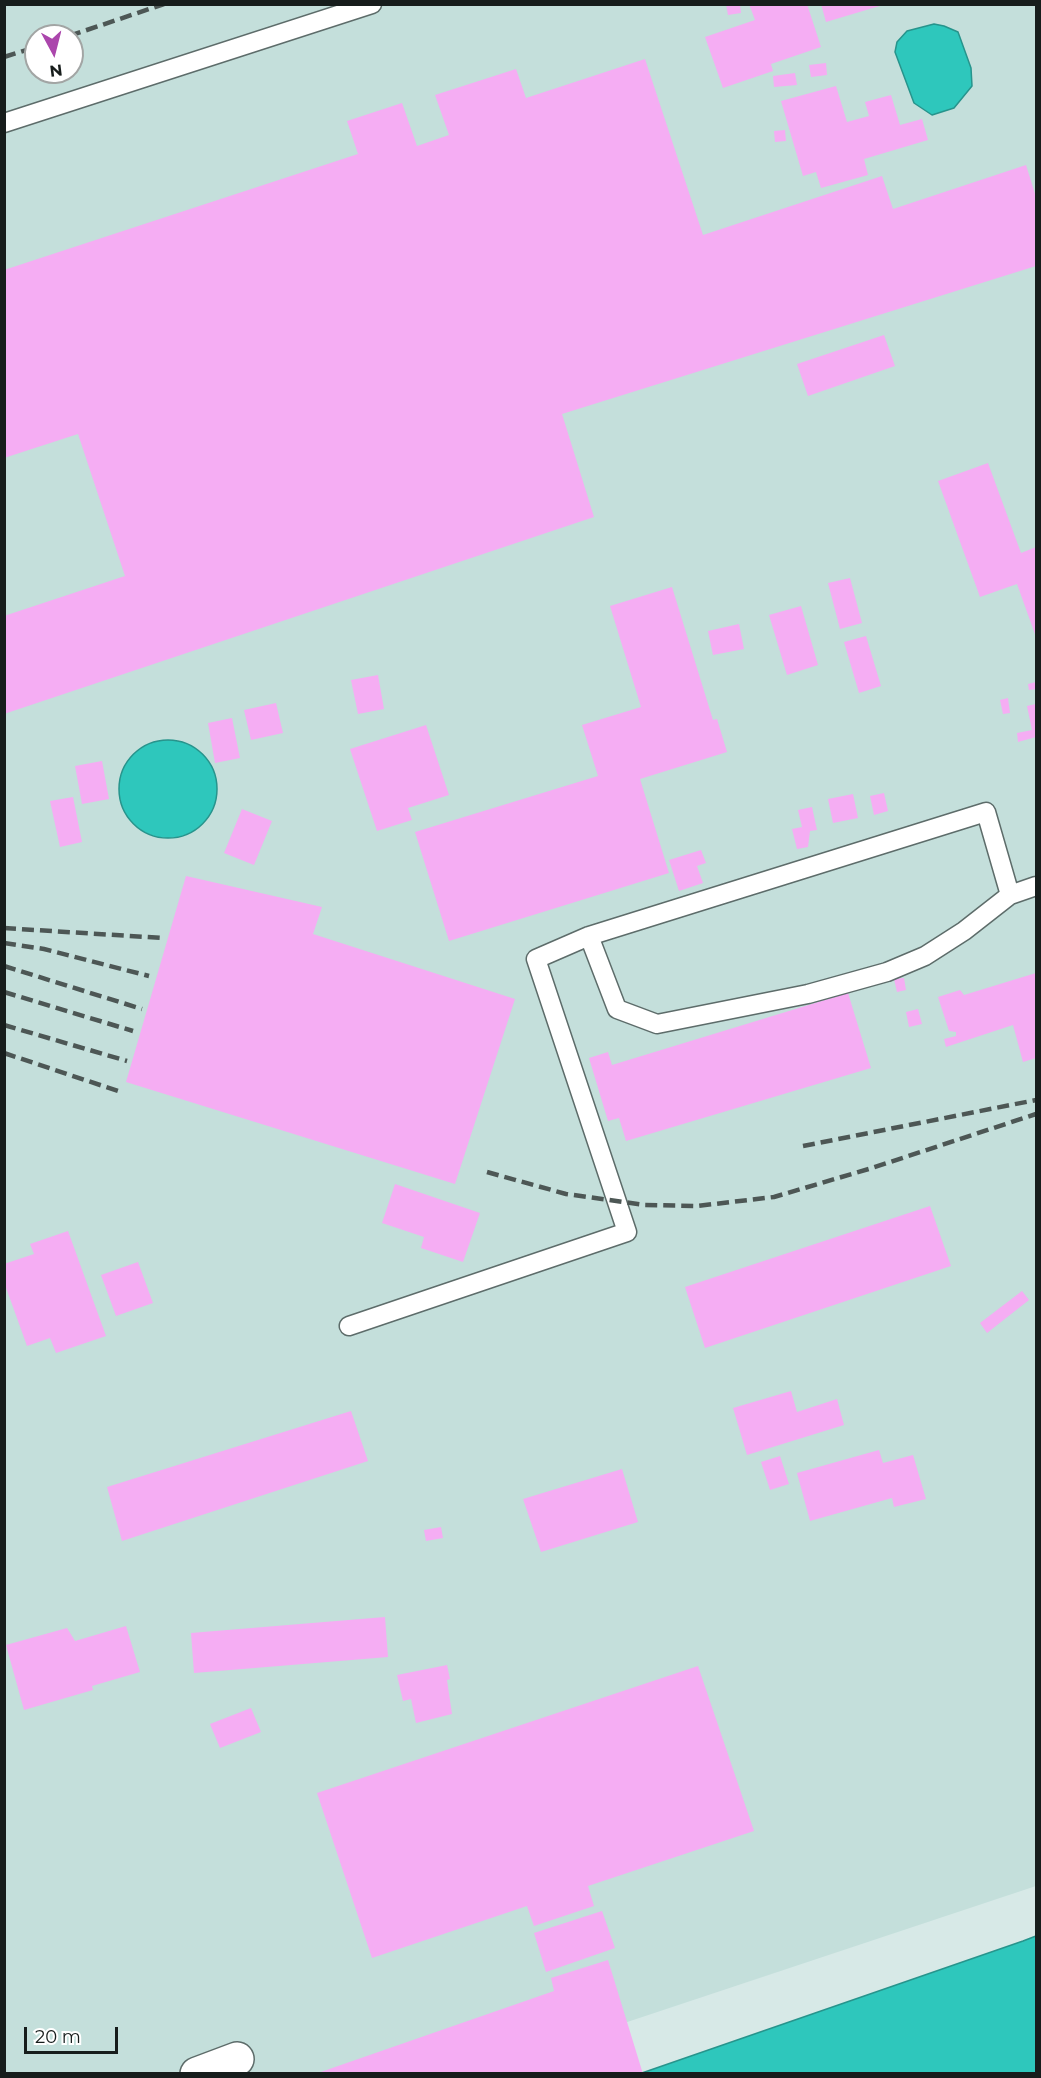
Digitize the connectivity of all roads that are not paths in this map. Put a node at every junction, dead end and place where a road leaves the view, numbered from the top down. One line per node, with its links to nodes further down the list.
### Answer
1 (372, 4): 2 (lane)
2 (4, 123)
3 (1036, 886): 4 (lane)
4 (1010, 895): 5 (lane); 5 (lane)
5 (589, 936): 6 (lane)
6 (349, 1326)
7 (237, 2059): 8 (street)
8 (197, 2073)

